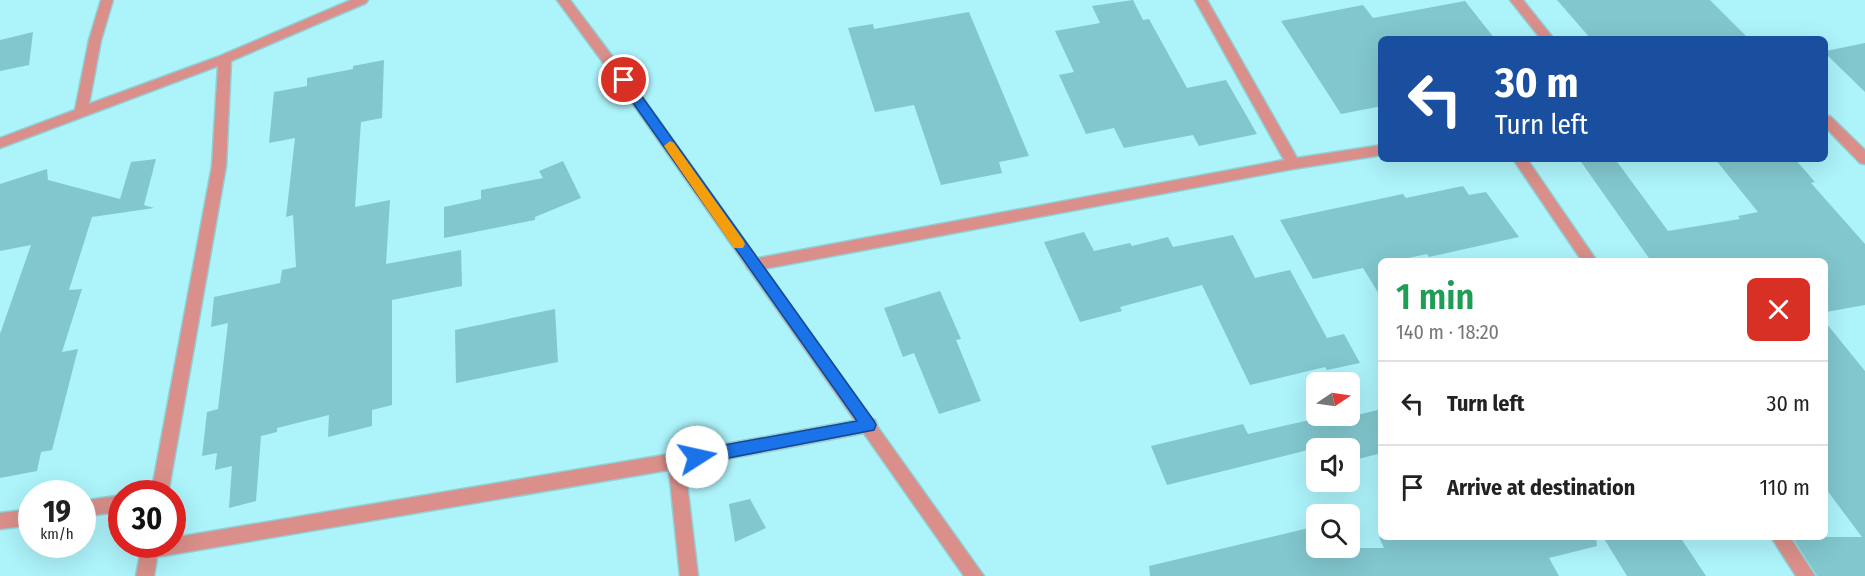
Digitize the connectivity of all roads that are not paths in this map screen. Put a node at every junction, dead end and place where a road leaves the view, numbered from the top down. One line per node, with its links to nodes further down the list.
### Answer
1 (107, 0): 8 (street)
2 (362, 0): 7 (street)
3 (563, 0): 16 (street)
4 (1201, 0): 14 (street)
5 (1516, 0): 6 (street)
6 (1546, 36)
7 (225, 59): 8 (street); 19 (street)
8 (81, 113): 10 (street)
9 (1828, 122): 12 (street)
10 (0, 143)
11 (1378, 151): 14 (street)
12 (1865, 159)
13 (1522, 162): 15 (street)
14 (1293, 164): 16 (street)
15 (1588, 258)
16 (753, 265): 17 (street)
17 (869, 425): 18 (street); 27 (street)
18 (676, 461): 23 (street); 26 (street)
19 (161, 480)
20 (18, 519): 21 (street)
21 (0, 521)
22 (1782, 540): 28 (street)
23 (186, 541)
24 (149, 558): 25 (street)
25 (145, 576)
26 (689, 576)
27 (975, 576)
28 (1806, 576)

